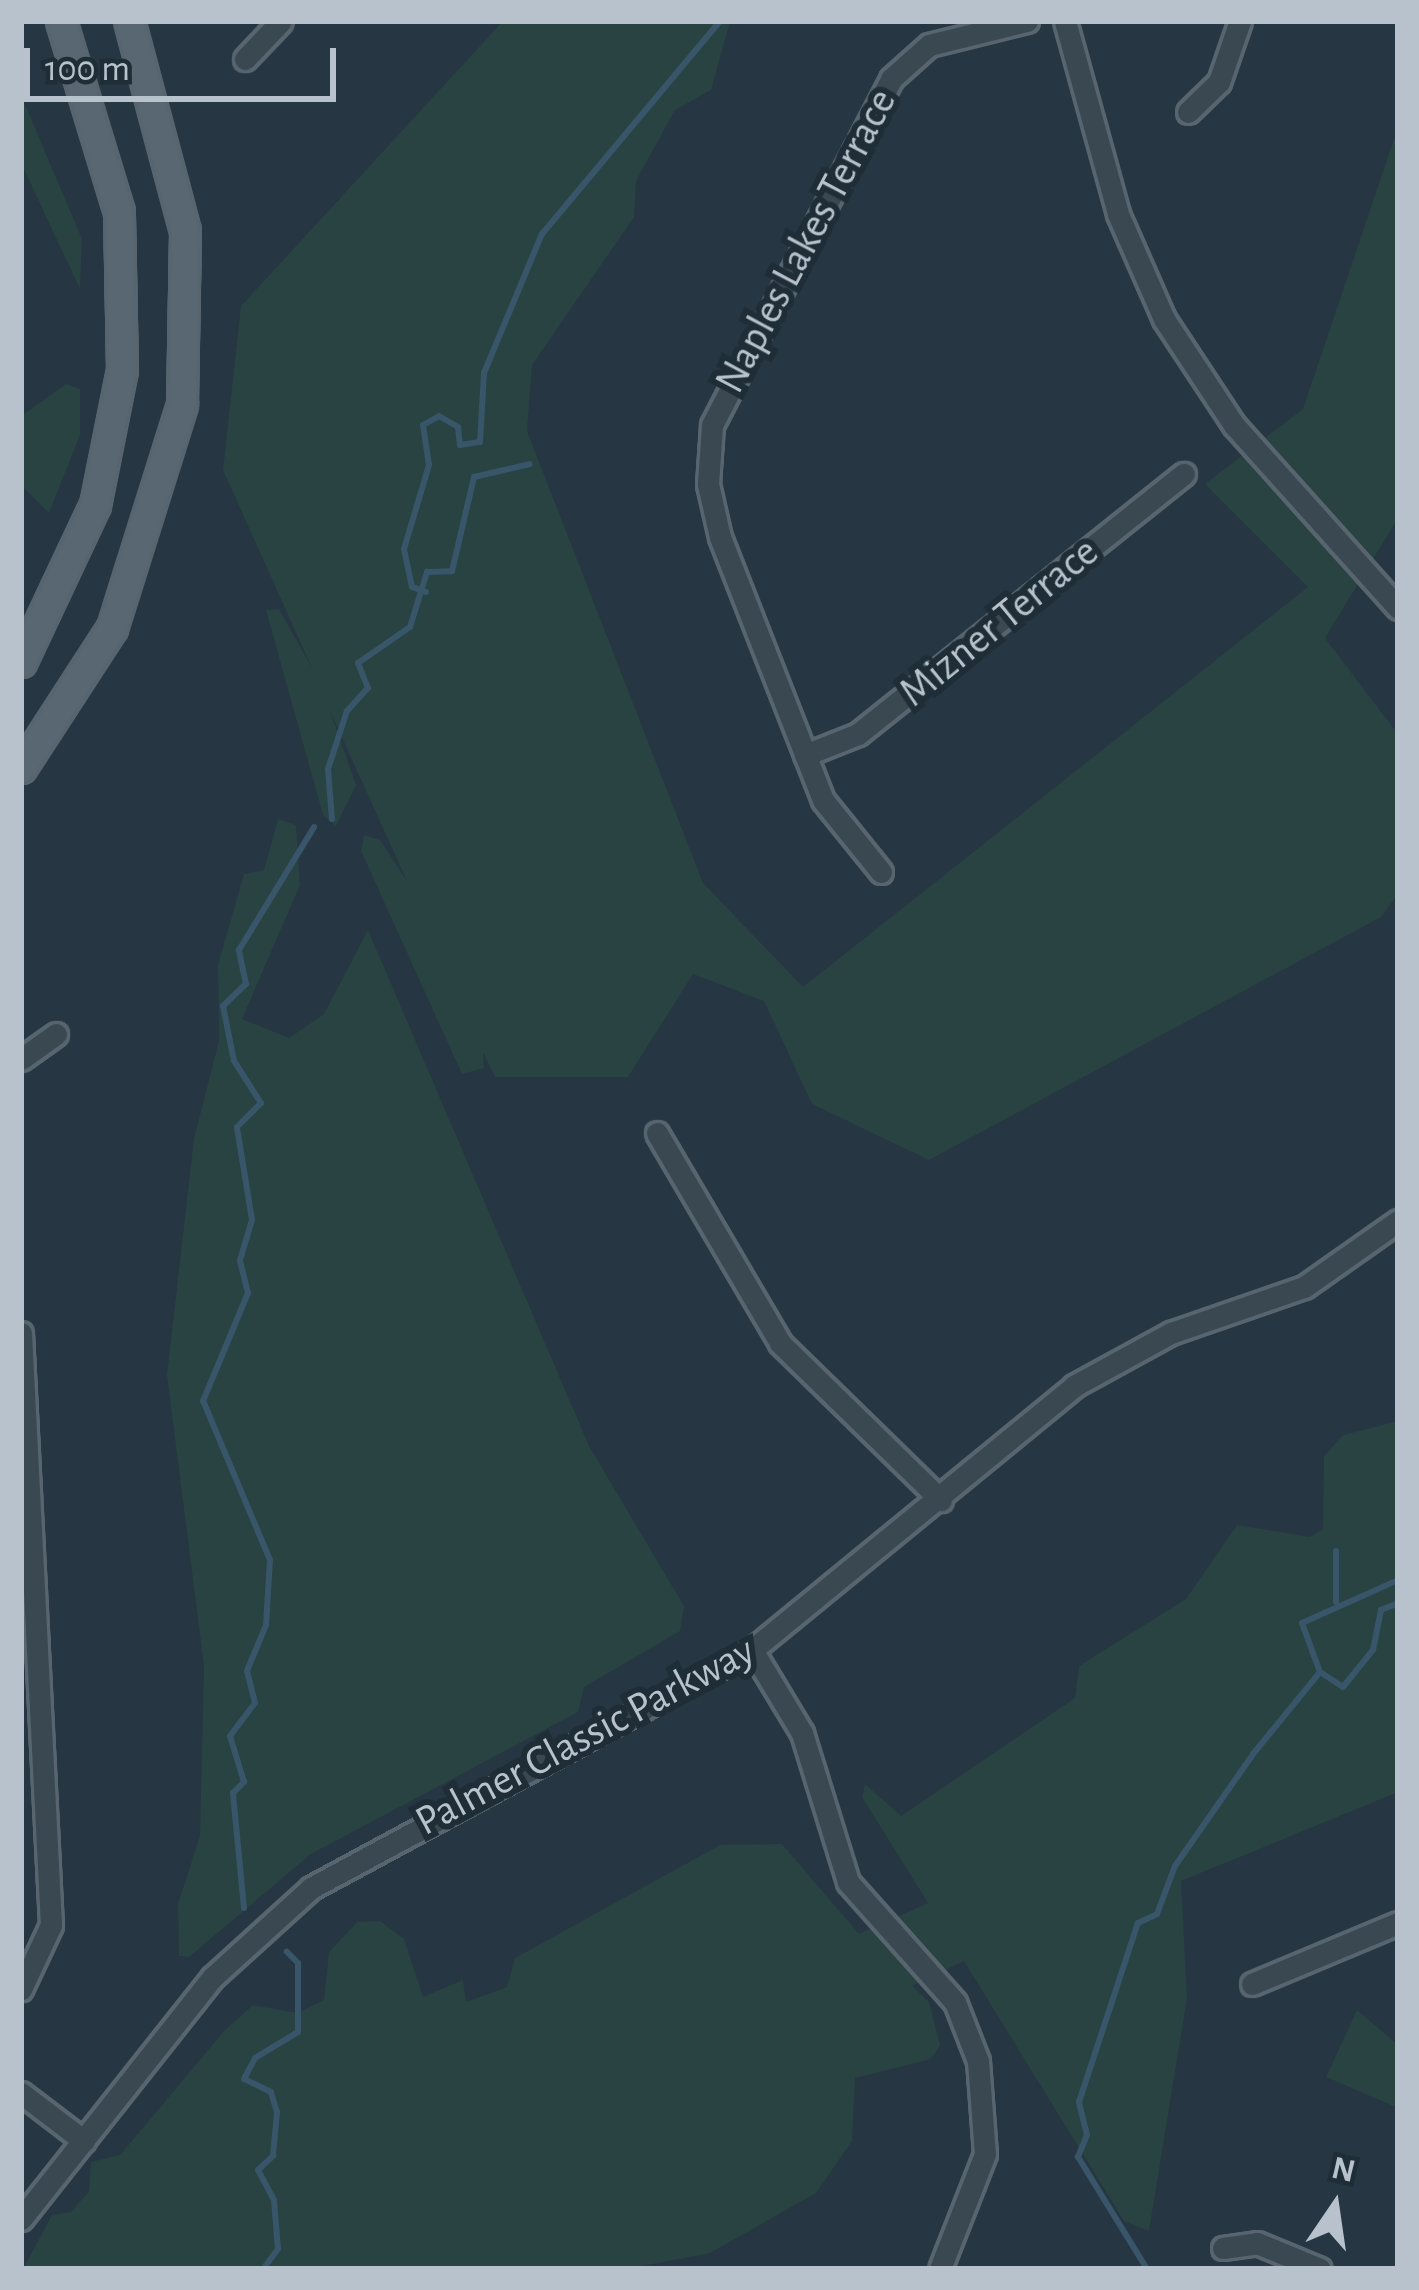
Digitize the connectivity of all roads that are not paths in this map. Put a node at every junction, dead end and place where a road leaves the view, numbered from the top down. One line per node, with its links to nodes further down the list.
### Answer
1 (61, 21): 11 (main road)
2 (129, 21): 13 (main road)
3 (281, 21): 7 (street)
4 (1027, 21): 12 (street, Naples Lakes Terrace)
5 (1065, 21): 10 (street)
6 (1240, 21): 8 (street)
7 (245, 59)
8 (1188, 112)
9 (1184, 474): 12 (street, Mizner Terrace)
10 (1398, 608)
11 (21, 662)
12 (805, 755): 14 (street, Naples Lakes Terrace)
13 (21, 768)
14 (881, 872)
15 (56, 1034): 16 (street)
16 (21, 1058)
17 (657, 1133): 20 (street)
18 (1398, 1221): 20 (street, Palmer Classic Parkway)
19 (21, 1333): 21 (street)
20 (941, 1500): 22 (street, Palmer Classic Parkway)
21 (29, 1592): 23 (street)
22 (752, 1650): 29 (street, Palmer Classic Parkway); 32 (street)
23 (46, 1820): 24 (street); 27 (street)
24 (21, 1821)
25 (1398, 1923): 26 (street)
26 (1252, 1984)
27 (21, 1989)
28 (21, 2093): 29 (street)
29 (84, 2141): 30 (street, Palmer Classic Parkway)
30 (21, 2219)
31 (1223, 2248): 33 (street)
32 (940, 2269)
33 (1320, 2269)

